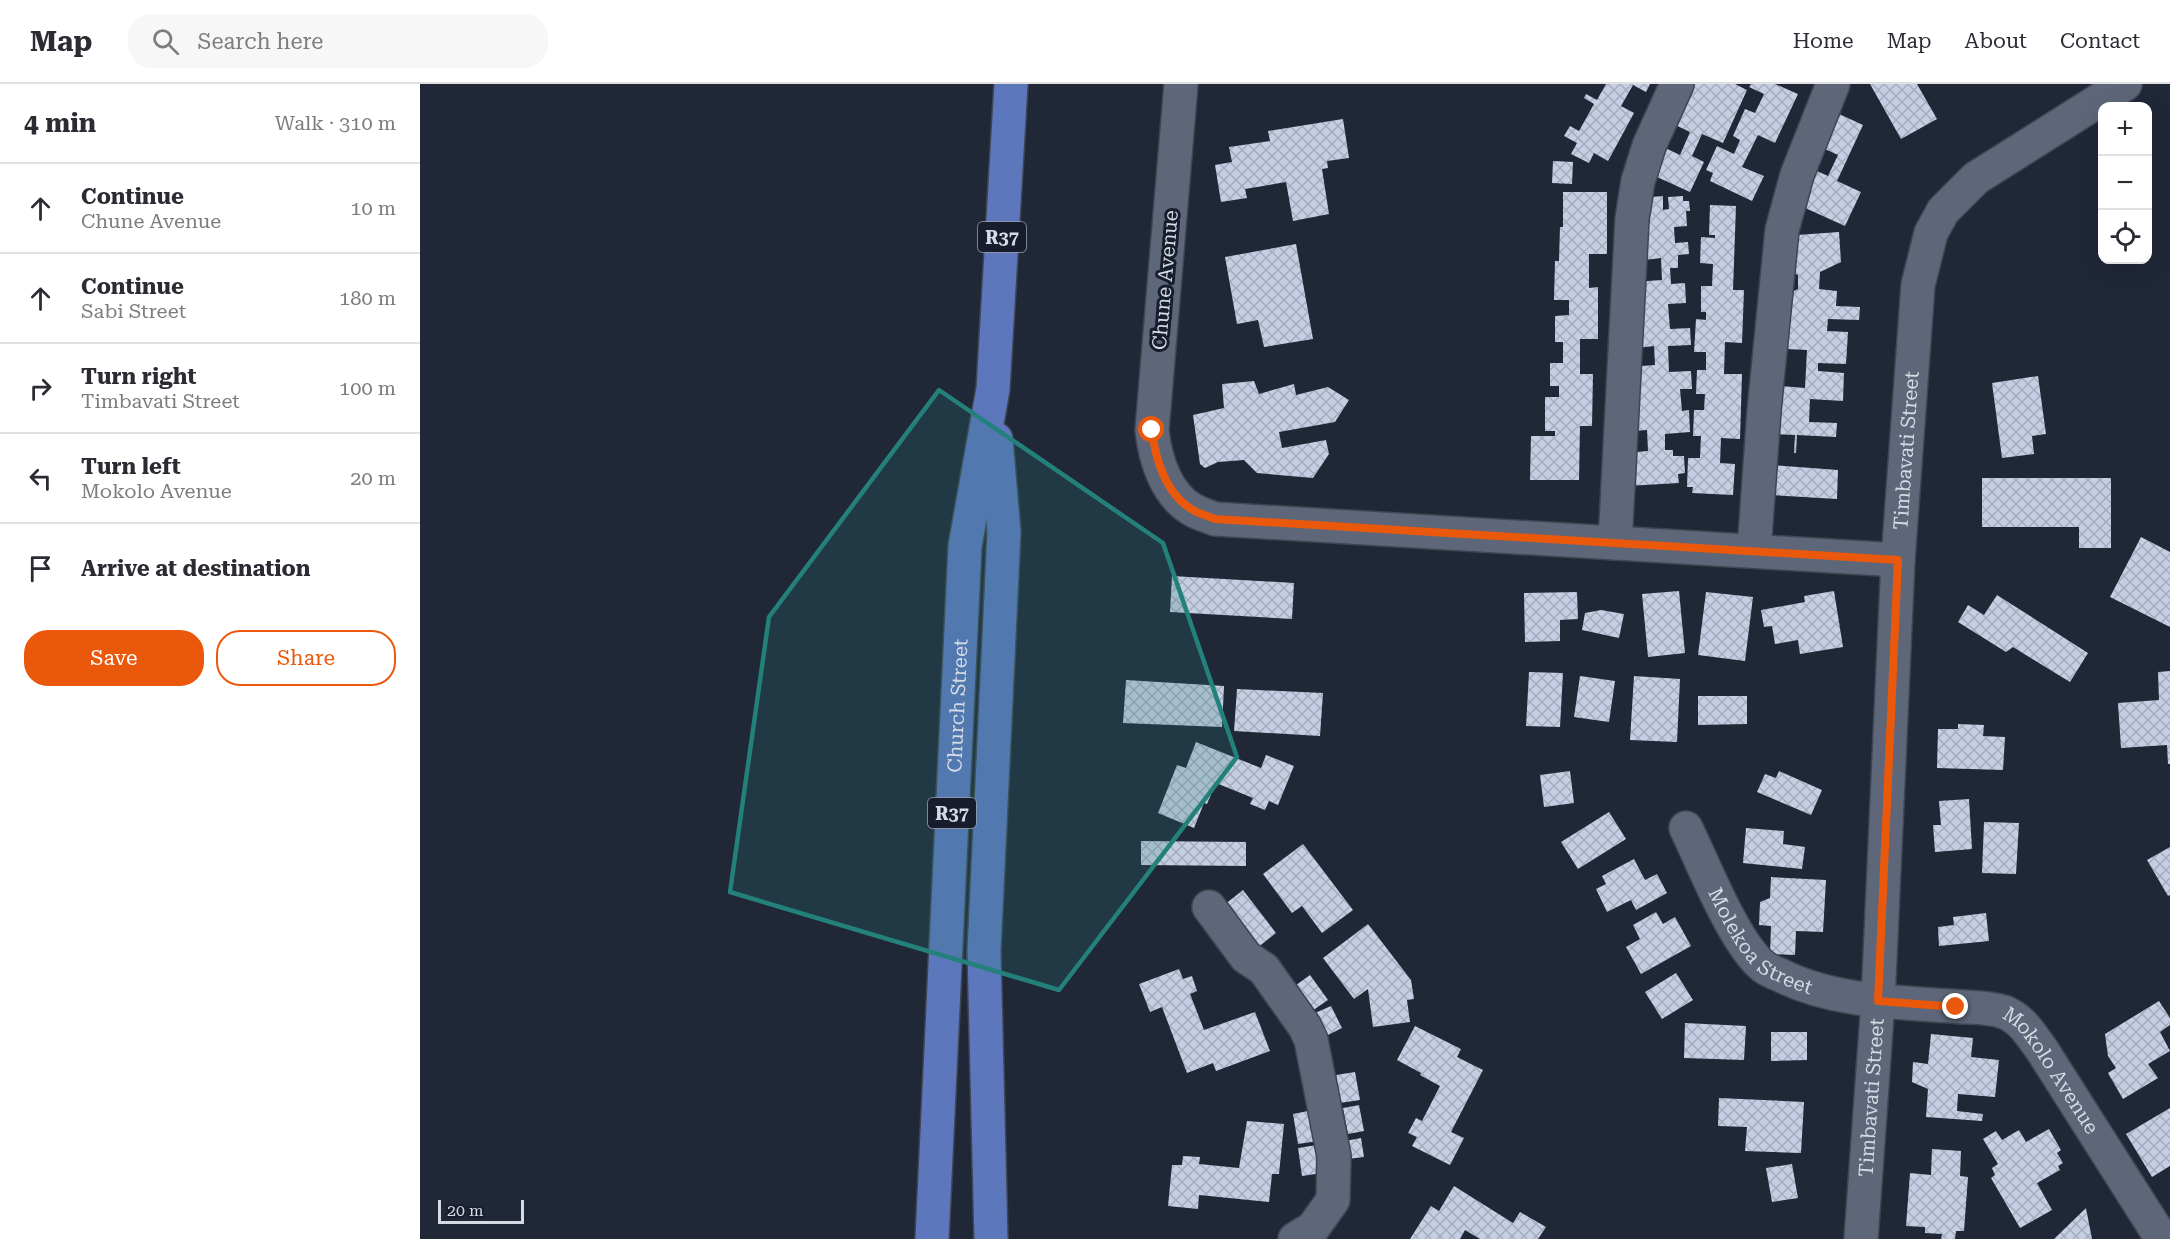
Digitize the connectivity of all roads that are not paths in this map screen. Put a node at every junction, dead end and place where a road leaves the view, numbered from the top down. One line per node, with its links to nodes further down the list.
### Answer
1 (1011, 84): 6 (main road, Church Street / R37)
2 (1181, 84): 7 (street, Chune Avenue)
3 (1677, 84): 7 (street)
4 (1833, 84): 8 (street)
5 (2125, 84): 9 (street, Timbavati Street)
6 (993, 389): 14 (main road, Church Street / R37); 15 (main road, Church Street / R37)
7 (1615, 543): 8 (street, Chune Avenue)
8 (1754, 551): 9 (street, Chune Avenue)
9 (1898, 560): 12 (street, Timbavati Street)
10 (1686, 828): 12 (street, Molekoa Street)
11 (1209, 907): 13 (street)
12 (1878, 1001): 16 (street, Timbavati Street); 17 (street, Mokolo Avenue)
13 (1310, 1235)
14 (932, 1239)
15 (991, 1239)
16 (1861, 1239)
17 (2162, 1239)

